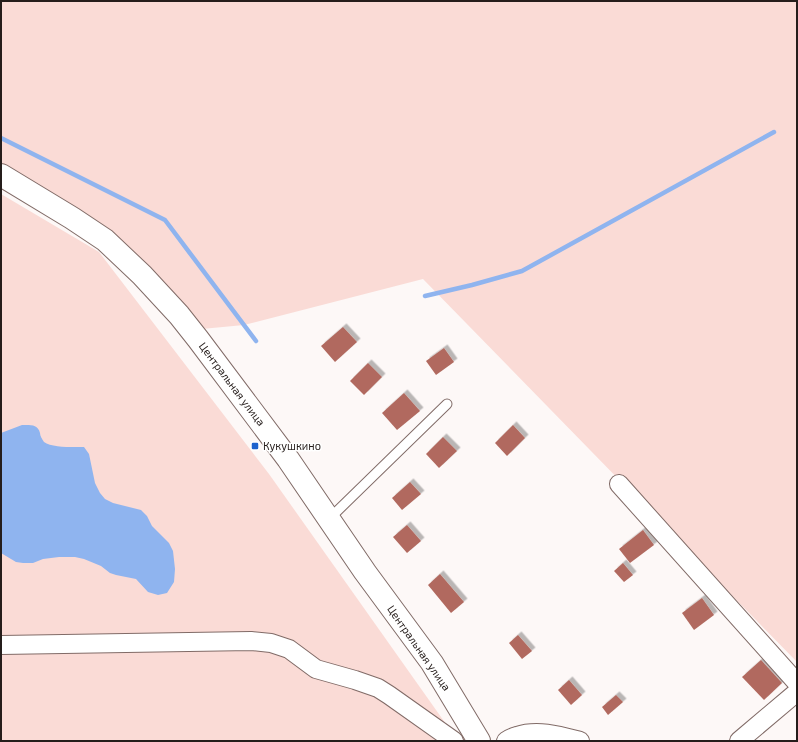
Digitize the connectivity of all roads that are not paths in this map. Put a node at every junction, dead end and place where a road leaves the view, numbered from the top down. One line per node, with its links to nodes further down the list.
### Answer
1 (1, 175): 4 (main road, Центральная улица)
2 (447, 404): 4 (lane)
3 (619, 484): 6 (street)
4 (329, 520): 9 (main road, Центральная улица)
5 (1, 645): 8 (street)
6 (797, 683)
7 (797, 692): 12 (street)
8 (454, 741)
9 (479, 741)
10 (506, 741): 11 (street)
11 (580, 741)
12 (739, 741)

